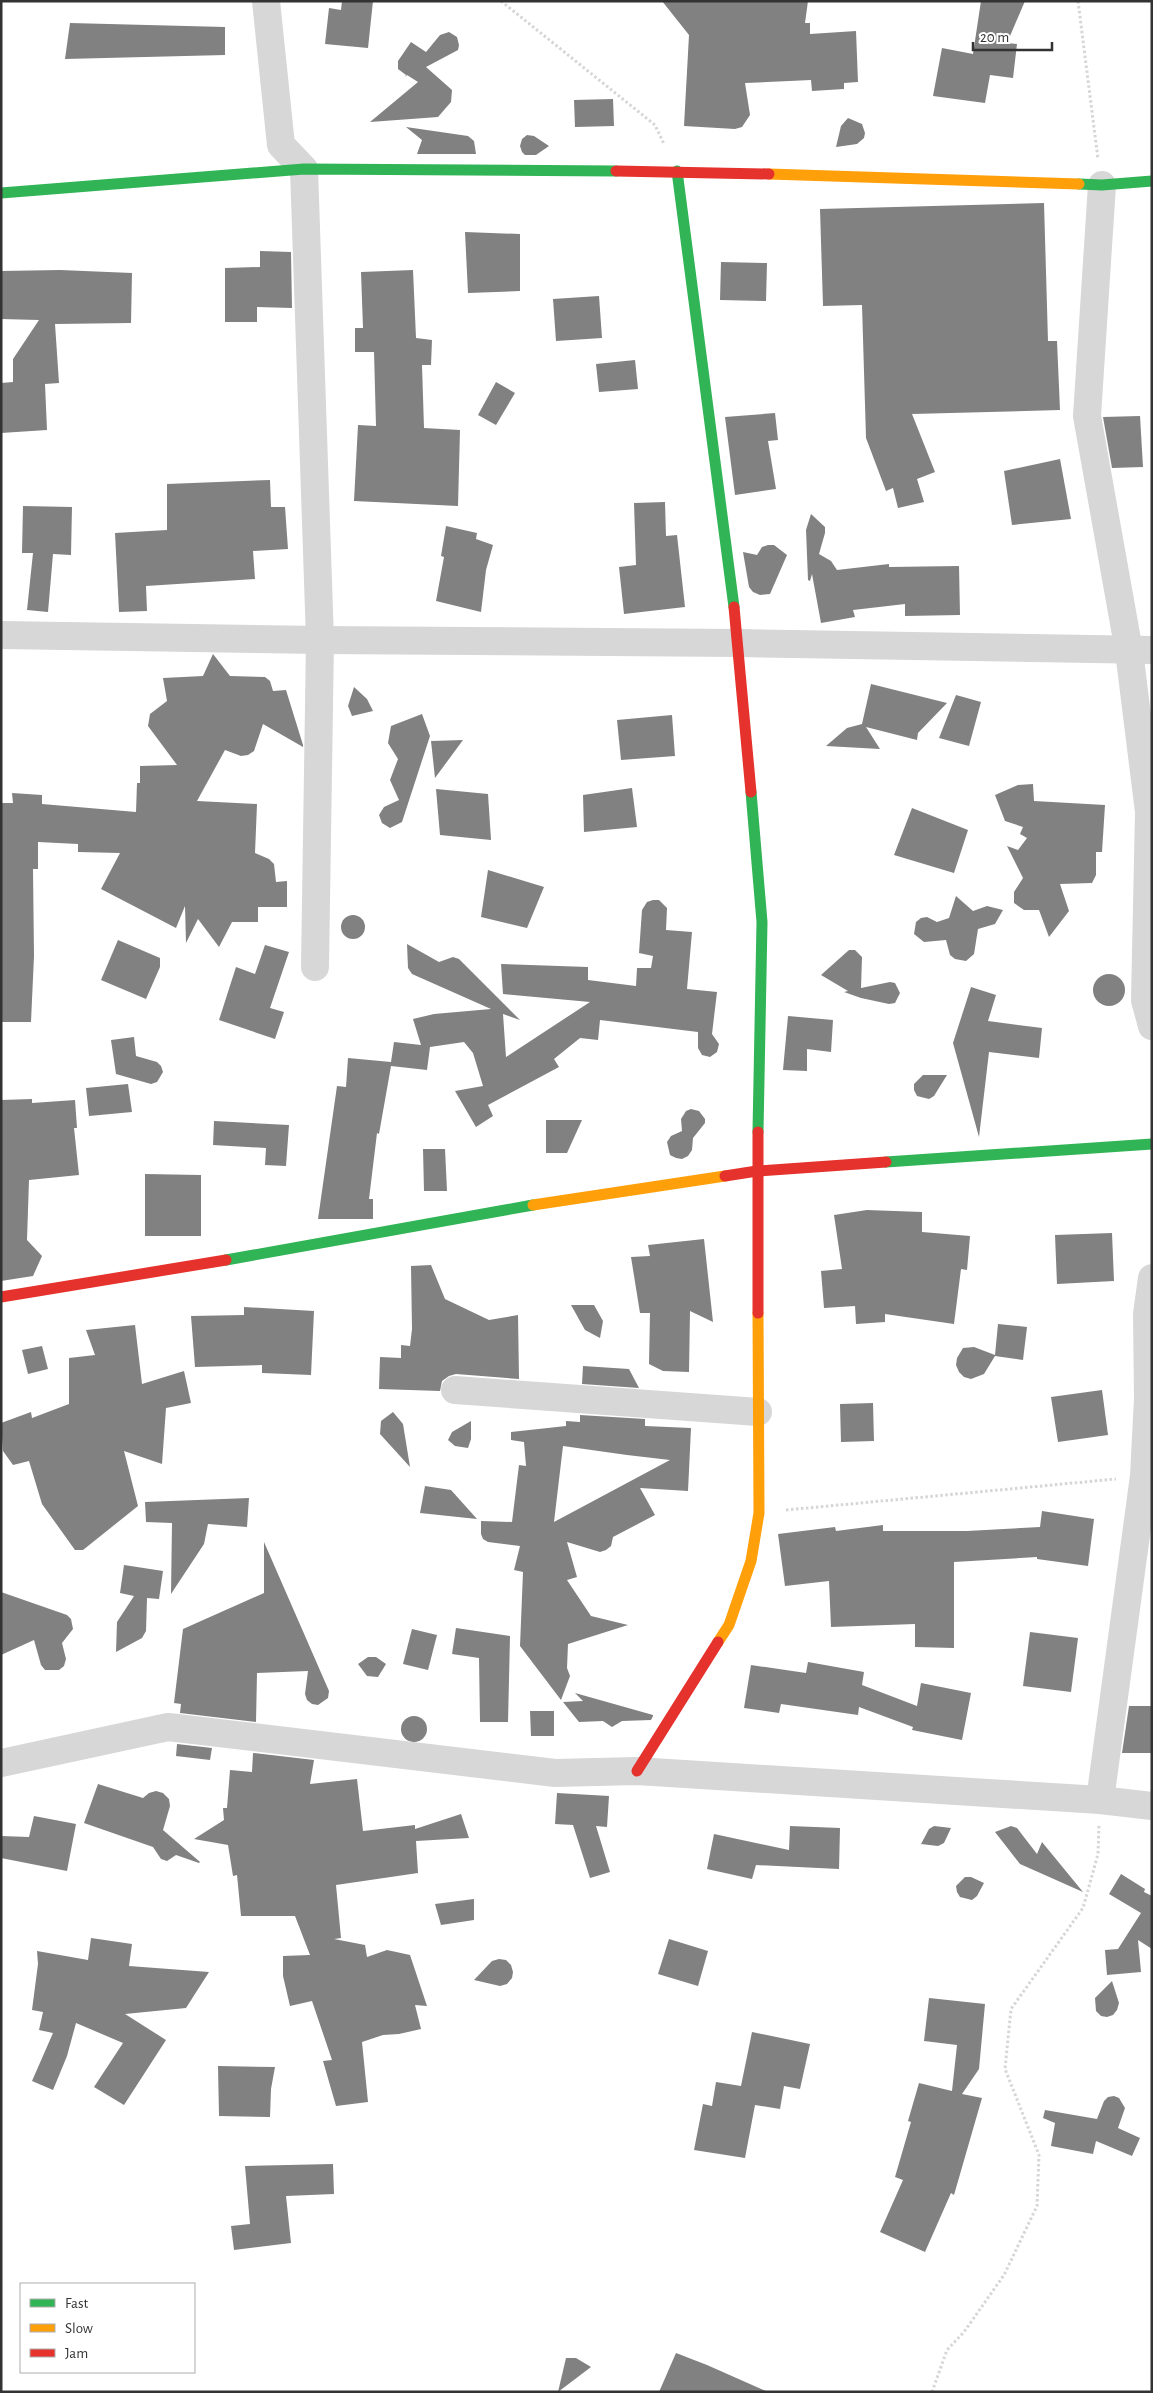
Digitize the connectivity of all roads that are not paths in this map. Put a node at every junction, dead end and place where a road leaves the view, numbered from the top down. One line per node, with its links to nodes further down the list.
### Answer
1 (266, 1): 2 (street)
2 (304, 169): 3 (main road); 6 (main road); 8 (street)
3 (677, 171): 5 (main road); 9 (main road)
4 (1152, 181): 5 (main road)
5 (1102, 185): 10 (street)
6 (1, 193)
7 (1, 635): 8 (street)
8 (320, 640): 9 (street); 11 (street)
9 (739, 643): 10 (street); 14 (main road)
10 (1140, 651): 12 (street)
11 (314, 967)
12 (1152, 1026)
13 (1152, 1144): 14 (main road)
14 (757, 1171): 16 (main road); 18 (main road)
15 (1152, 1278): 21 (street)
16 (1, 1297)
17 (455, 1390): 18 (street)
18 (758, 1412): 20 (main road)
19 (1, 1763): 20 (street)
20 (637, 1771): 21 (street)
21 (1100, 1800): 22 (street)
22 (1152, 1806)

